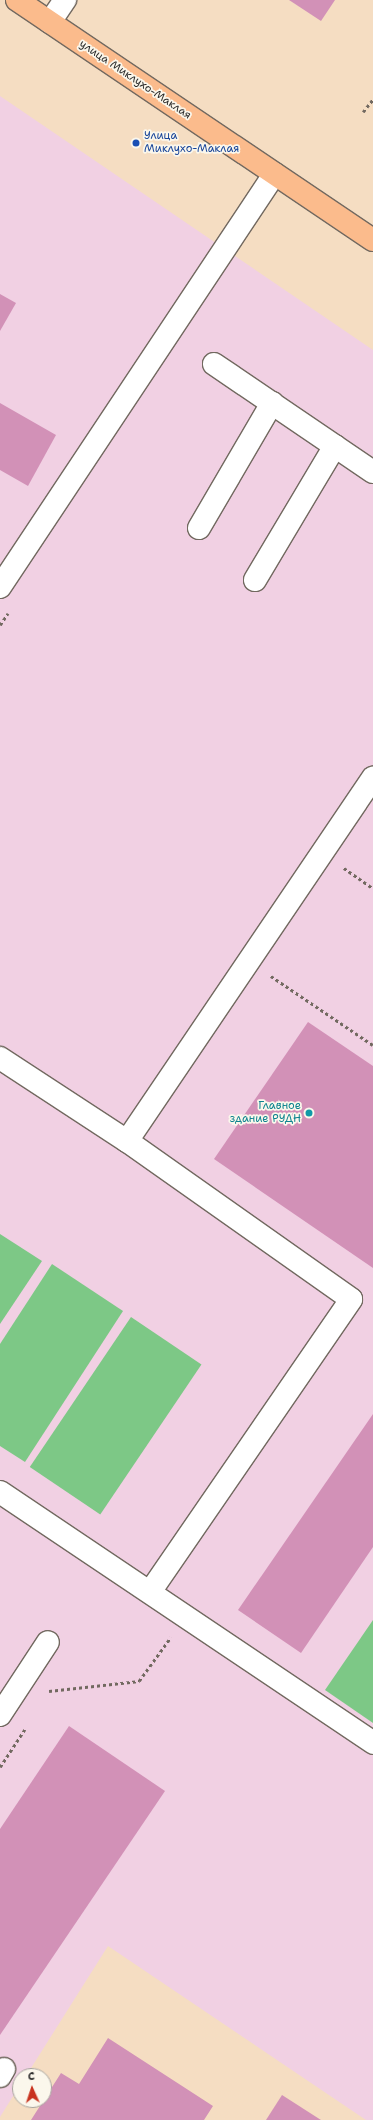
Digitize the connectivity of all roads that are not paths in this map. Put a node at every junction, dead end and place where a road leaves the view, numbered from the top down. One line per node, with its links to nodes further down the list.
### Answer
1 (17, 0): 3 (main road, улица Миклухо-Маклая)
2 (65, 0): 3 (lane)
3 (50, 22): 4 (main road, улица Миклухо-Маклая)
4 (274, 174): 5 (main road, улица Миклухо-Маклая); 12 (lane)
5 (373, 240)
6 (214, 364): 7 (lane)
7 (272, 403): 8 (lane); 10 (lane)
8 (335, 446): 9 (lane); 11 (lane)
9 (373, 472)
10 (199, 528)
11 (255, 580)
12 (0, 587)
13 (373, 778): 15 (lane)
14 (0, 1058): 15 (lane)
15 (127, 1142): 17 (lane)
16 (0, 1492): 17 (lane)
17 (150, 1592): 20 (lane)
18 (48, 1642): 19 (lane)
19 (0, 1715)
20 (373, 1742)

